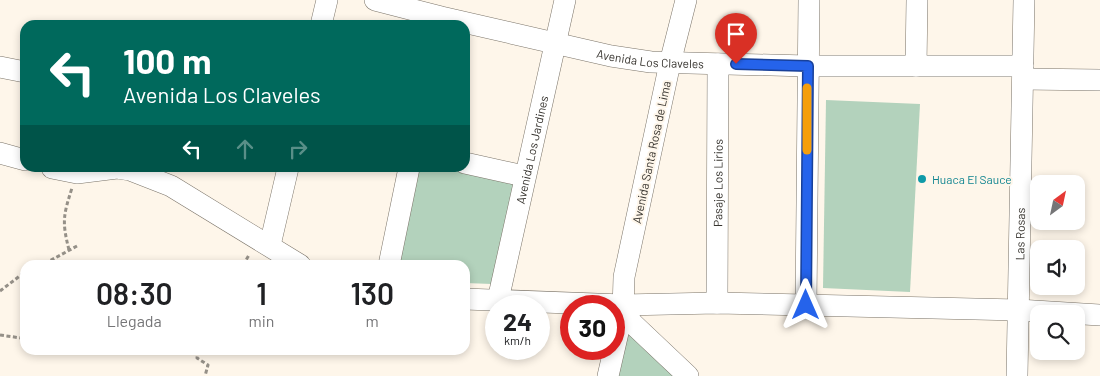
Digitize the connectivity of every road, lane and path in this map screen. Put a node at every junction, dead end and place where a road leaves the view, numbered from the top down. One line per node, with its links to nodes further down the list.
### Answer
1 (327, 0): 9 (street)
2 (375, 0): 8 (street, Avenida Los Claveles)
3 (565, 0): 12 (street, Avenida Los Jardines)
4 (686, 0): 13 (street, Avenida Santa Rosa de Lima)
5 (809, 0): 15 (street)
6 (917, 0): 16 (street)
7 (1024, 0): 19 (street, Las Rosas)
8 (441, 14): 10 (street, Avenida Los Claveles)
9 (322, 20)
10 (464, 20)
11 (470, 21): 12 (street, Avenida Los Claveles)
12 (554, 43): 13 (street, Avenida Los Claveles); 30 (street, Avenida Los Jardines)
13 (670, 63): 14 (street, Avenida Los Claveles); 40 (street, Avenida Santa Rosa de Lima)
14 (718, 64): 15 (street, Avenida Los Claveles); 43 (street, Pasaje Los Lirios)
15 (808, 66): 16 (street, Avenida Los Claveles); 44 (street)
16 (916, 66): 19 (street, Avenida Los Claveles)
17 (0, 67): 18 (street)
18 (20, 71)
19 (1023, 73): 20 (street, Avenida Los Claveles); 46 (street, Las Rosas)
20 (1100, 80)
21 (0, 153): 22 (street)
22 (20, 159)
23 (470, 165): 30 (street)
24 (72, 172): 29 (street)
25 (85, 172): 29 (street)
26 (131, 172): 31 (street)
27 (287, 172): 31 (street)
28 (407, 172): 36 (street)
29 (77, 173): 33 (path)
30 (524, 176): 39 (street, Avenida Los Jardines)
31 (270, 245): 35 (street)
32 (77, 246): 33 (path)
33 (69, 250): 34 (path)
34 (52, 260)
35 (292, 260)
36 (390, 260)
37 (20, 276): 38 (path)
38 (0, 291)
39 (499, 295)
40 (623, 295)
41 (470, 299): 42 (street)
42 (485, 300)
43 (717, 303): 44 (street); 45 (street)
44 (806, 305): 46 (street)
45 (625, 308)
46 (1018, 310): 48 (street); 56 (street, Las Rosas)
47 (625, 311): 55 (street)
48 (1100, 315)
49 (0, 335): 50 (path)
50 (20, 338)
51 (197, 355): 53 (path)
52 (612, 360): 54 (street, Avenida Santa Rosa de Lima)
53 (204, 376)
54 (608, 376)
55 (688, 376)
56 (1017, 376)

